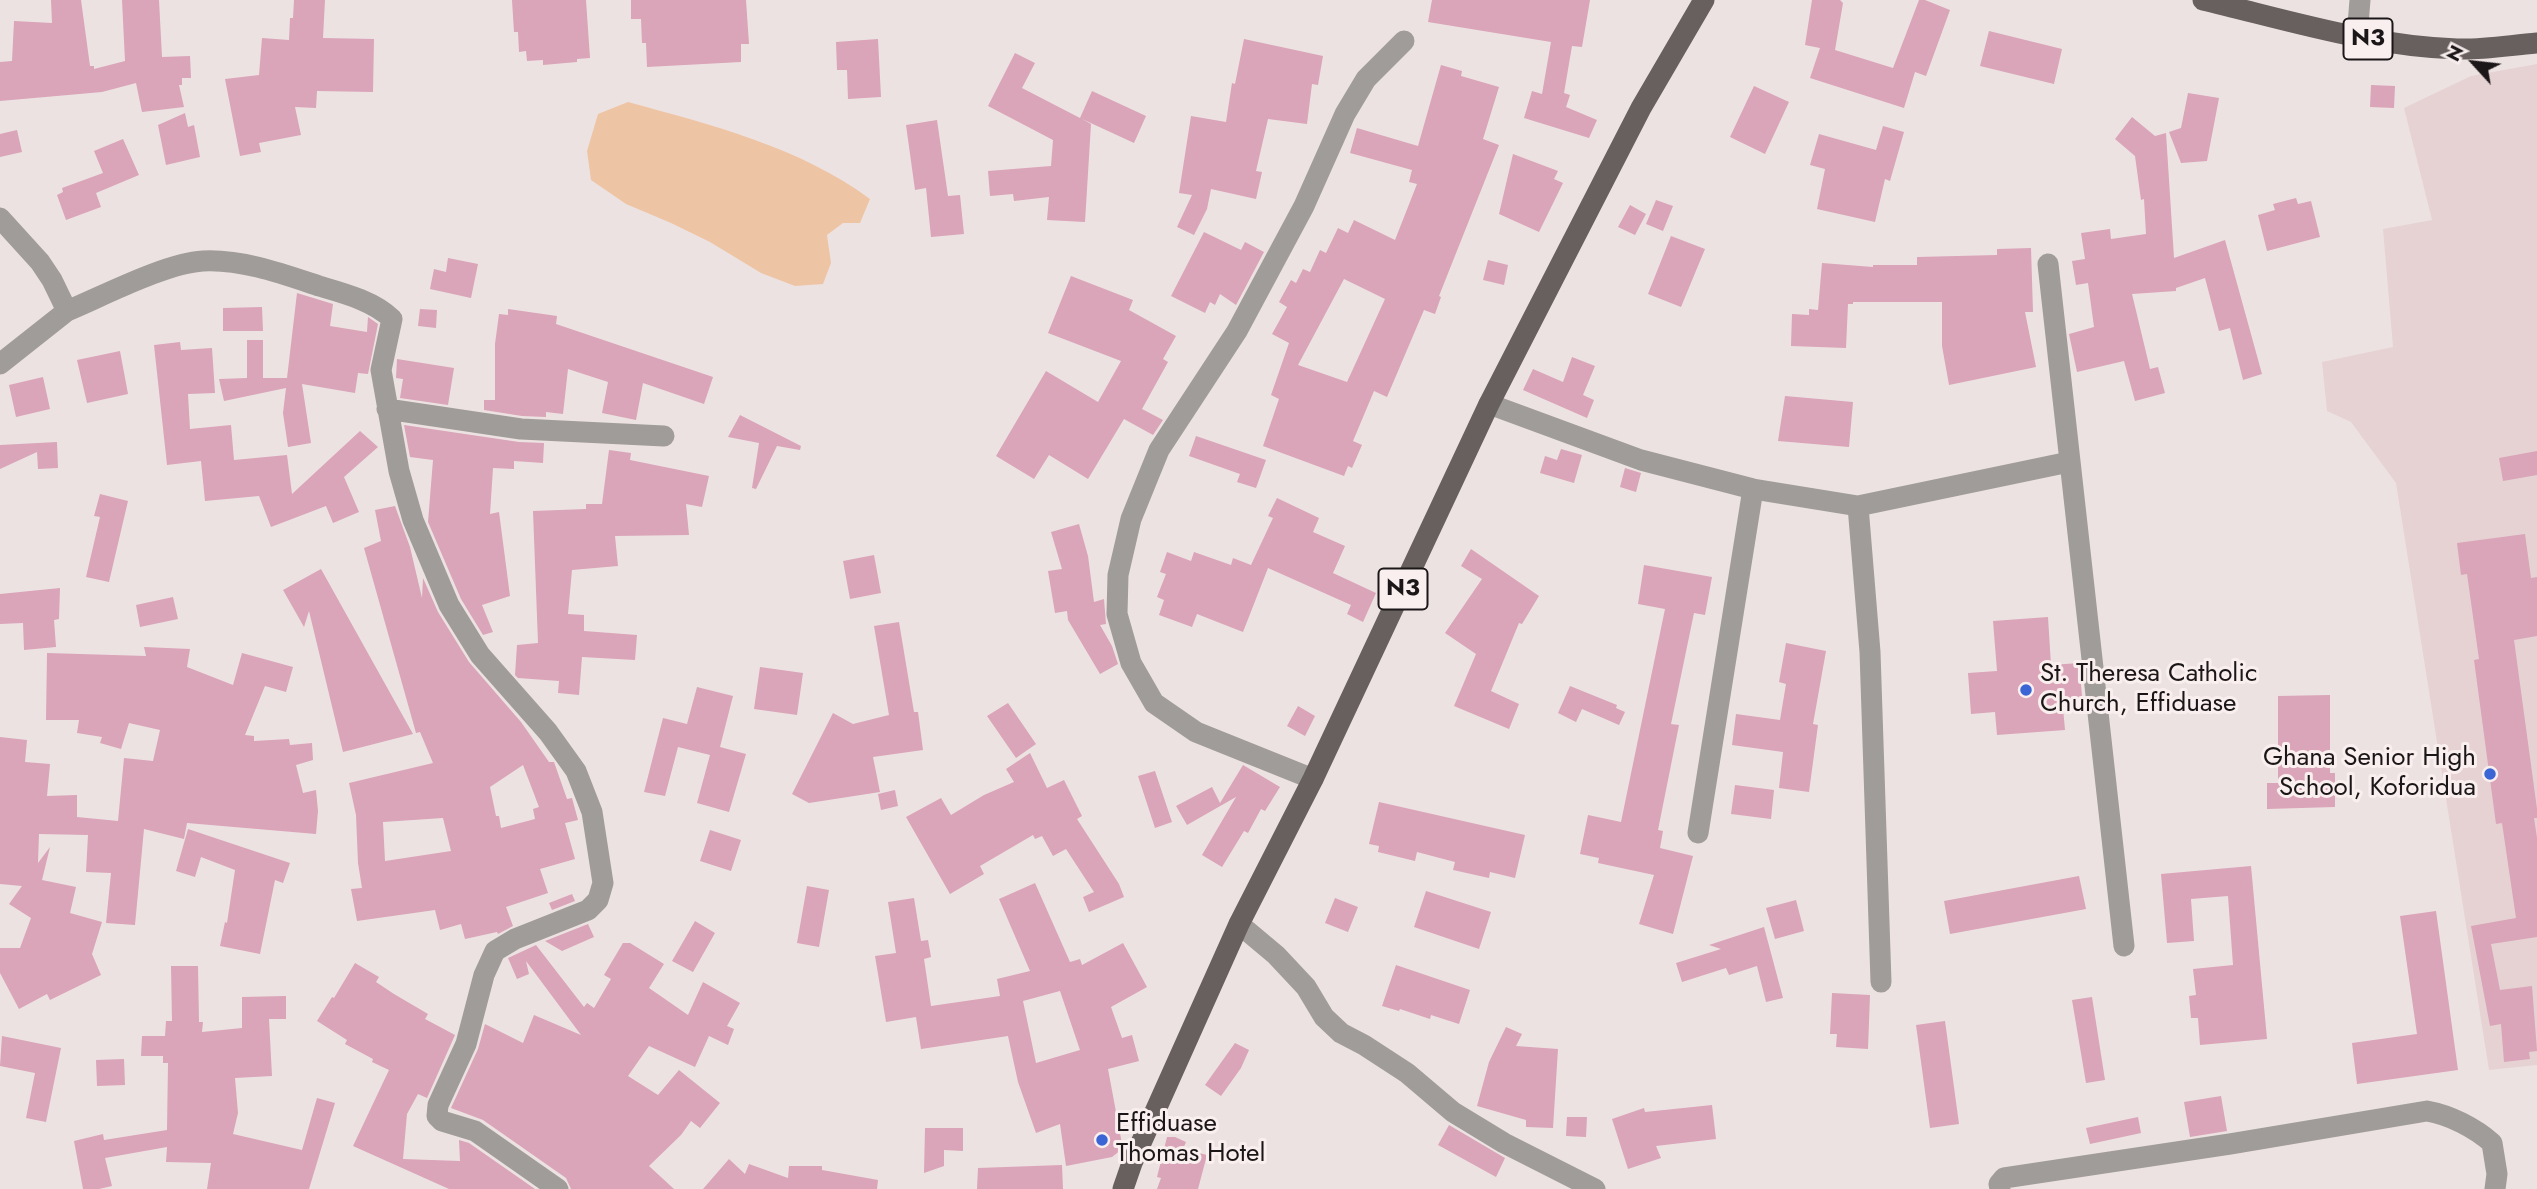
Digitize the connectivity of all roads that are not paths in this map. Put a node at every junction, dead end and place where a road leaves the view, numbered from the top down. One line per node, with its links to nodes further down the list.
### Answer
1 (1703, 0): 11 (main road, N3)
2 (2203, 0): 4 (main road, N3)
3 (2360, 0): 4 (street)
4 (2357, 37): 6 (main road, N3)
5 (1405, 41): 17 (street)
6 (2537, 43)
7 (0, 218): 9 (street)
8 (2048, 264): 14 (street)
9 (67, 311): 10 (street); 12 (street)
10 (0, 364)
11 (1489, 404): 15 (street); 17 (main road, N3)
12 (387, 409): 13 (street); 22 (street)
13 (664, 436)
14 (2068, 462): 16 (street); 20 (street)
15 (1753, 489): 16 (street); 18 (street)
16 (1858, 506): 21 (street)
17 (1313, 779): 19 (main road, N3)
18 (1698, 832)
19 (1239, 925): 23 (main road, N3); 24 (street)
20 (2124, 946)
21 (1881, 982)
22 (558, 1189)
23 (1123, 1189)
24 (1595, 1189)
25 (2000, 1189): 26 (street)
26 (2495, 1189)

